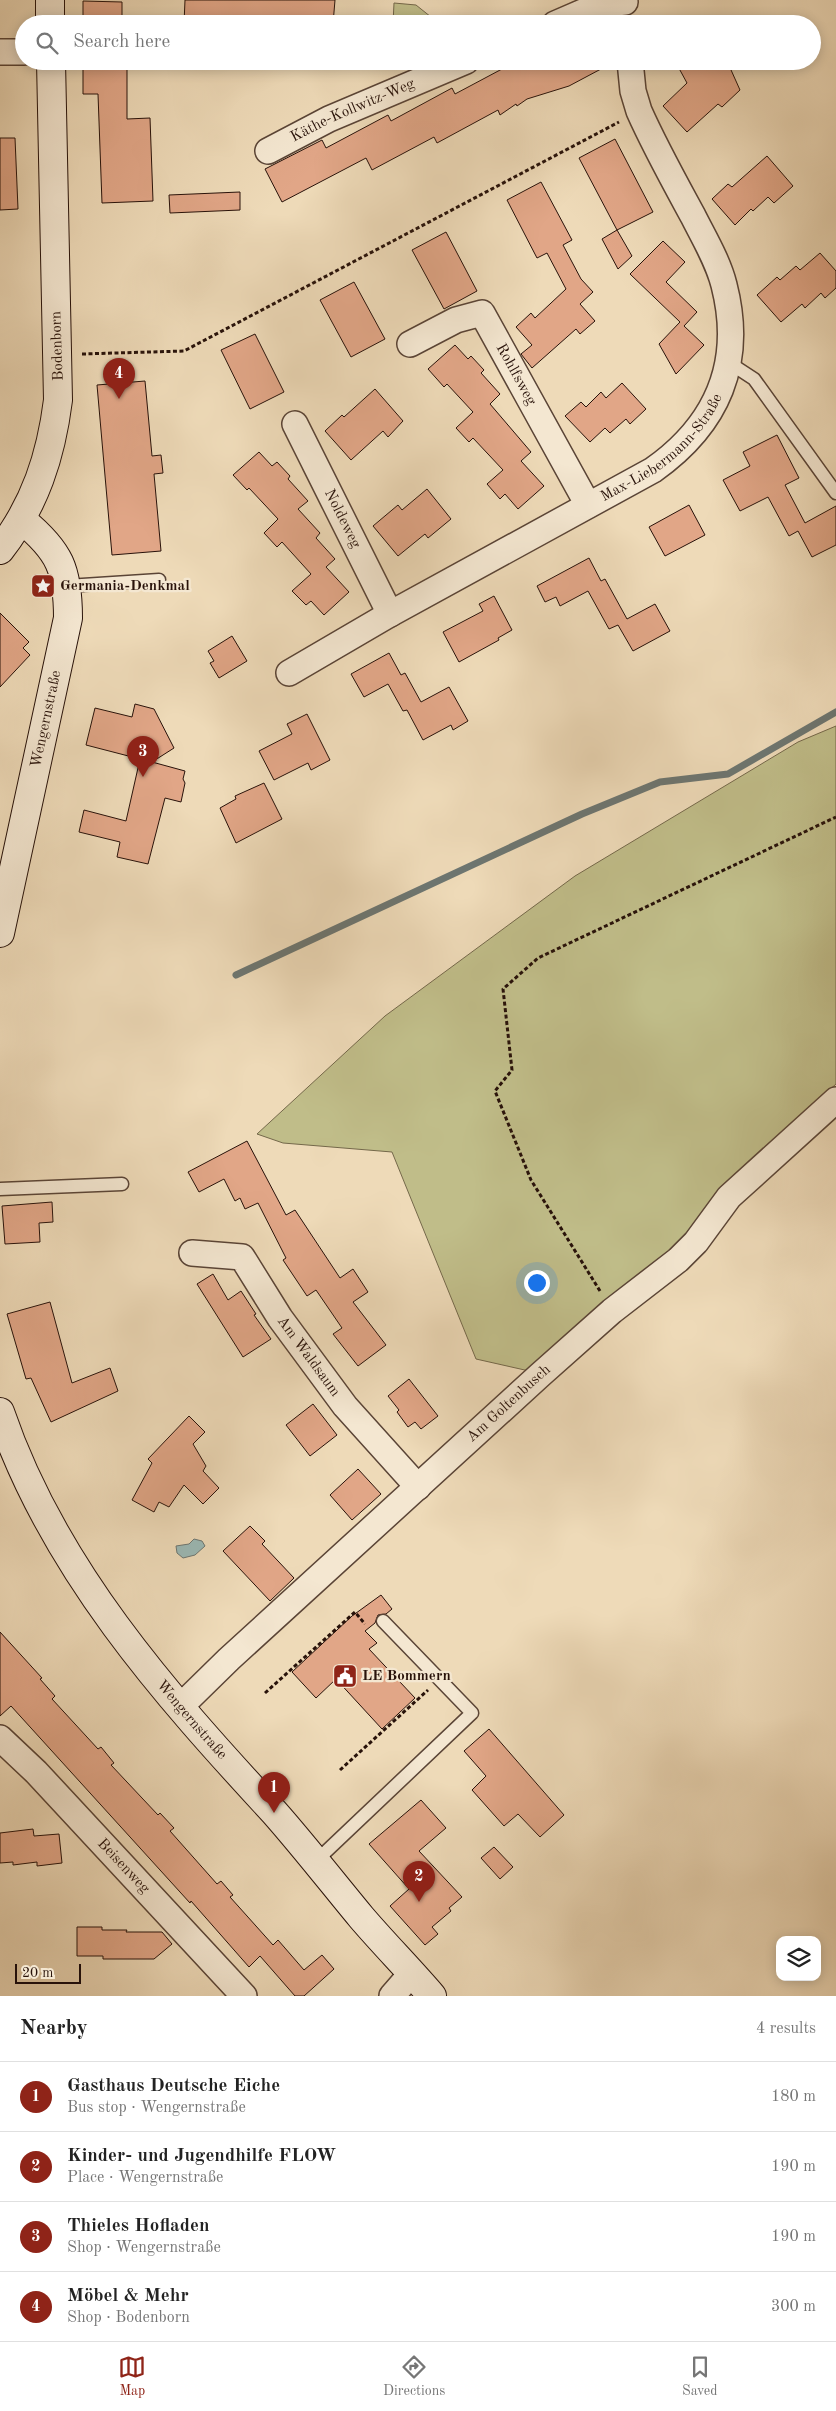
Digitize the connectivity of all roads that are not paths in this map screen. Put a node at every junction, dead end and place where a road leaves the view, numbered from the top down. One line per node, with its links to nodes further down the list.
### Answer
1 (50, 0): 3 (main road)
2 (626, 8): 4 (street)
3 (50, 15)
4 (576, 15)
5 (0, 52): 6 (street)
6 (15, 52)
7 (51, 70): 16 (main road, Bodenborn)
8 (445, 70): 10 (street, Käthe-Kollwitz-Weg)
9 (631, 70): 12 (street, Max-Liebermann-Straße)
10 (268, 151)
11 (410, 344): 15 (street, Rohlfsweg)
12 (728, 362): 14 (lane); 15 (street, Max-Liebermann-Straße)
13 (295, 424): 20 (street, Noldeweg)
14 (836, 493)
15 (588, 505): 20 (street, Max-Liebermann-Straße)
16 (22, 520): 17 (main road, Bodenborn); 19 (main road, Wengernstraße)
17 (0, 550)
18 (159, 580): 19 (lane)
19 (67, 586): 22 (main road, Wengernstraße)
20 (390, 614): 21 (street, Max-Liebermann-Straße)
21 (289, 673)
22 (0, 933)
23 (836, 1100): 28 (street, Am Goltenbusch)
24 (122, 1184): 25 (lane)
25 (0, 1189)
26 (192, 1253): 28 (street, Am Waldsaum)
27 (0, 1412): 30 (main road, Wengernstraße)
28 (418, 1487): 30 (street, Am Goltenbusch)
29 (383, 1621): 32 (lane)
30 (181, 1706): 32 (main road, Wengernstraße)
31 (0, 1738): 34 (street, Beisenweg)
32 (315, 1862): 33 (main road, Wengernstraße)
33 (412, 1973): 35 (street); 36 (main road, Wengernstraße)
34 (244, 1996)
35 (392, 1996)
36 (432, 1996)

